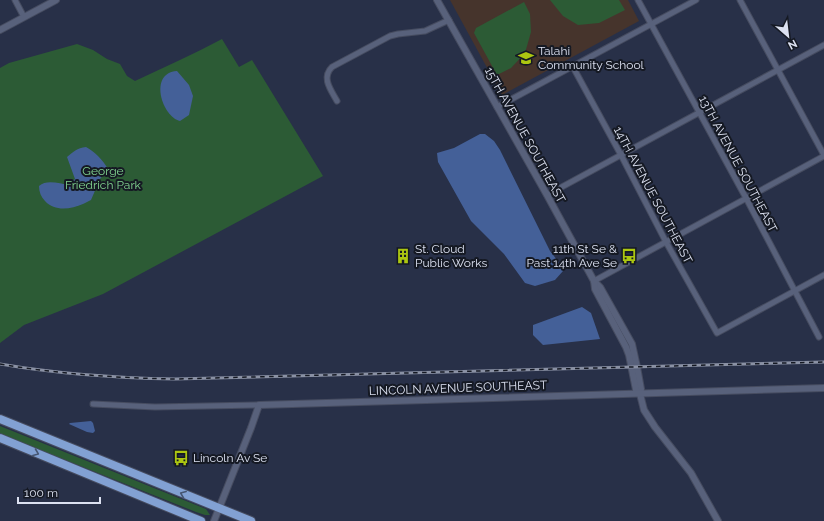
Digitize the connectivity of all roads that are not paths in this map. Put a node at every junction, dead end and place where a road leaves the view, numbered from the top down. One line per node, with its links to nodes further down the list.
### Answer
1 (14, 0): 7 (street)
2 (56, 0): 7 (street)
3 (437, 0): 8 (street, 15TH AVENUE SOUTHEAST)
4 (638, 0): 9 (street, 13TH AVENUE SOUTHEAST)
5 (696, 0): 9 (street)
6 (740, 0): 13 (street)
7 (24, 17): 10 (street)
8 (448, 20): 14 (street); 15 (street, 15TH AVENUE SOUTHEAST)
9 (651, 24): 12 (street); 16 (street, 13TH AVENUE SOUTHEAST)
10 (0, 30)
11 (824, 45): 13 (street)
12 (573, 67): 15 (street); 17 (street, 14TH AVENUE SOUTHEAST)
13 (778, 70): 16 (street); 18 (street)
14 (337, 101)
15 (497, 107): 19 (street, 15TH AVENUE SOUTHEAST)
16 (700, 112): 17 (street); 20 (street, 13TH AVENUE SOUTHEAST)
17 (621, 155): 19 (street); 21 (street, 14TH AVENUE SOUTHEAST)
18 (824, 156): 20 (street)
19 (547, 195): 23 (street, 15TH AVENUE SOUTHEAST)
20 (746, 198): 21 (street); 24 (street, 13TH AVENUE SOUTHEAST)
21 (666, 242): 23 (street); 24 (street, 14TH AVENUE SOUTHEAST)
22 (824, 275): 24 (street)
23 (594, 281): 27 (street, 15TH AVENUE SOUTHEAST)
24 (794, 291): 25 (street, 13TH AVENUE SOUTHEAST)
25 (819, 338)
26 (824, 388): 27 (street, LINCOLN AVENUE SOUTHEAST)
27 (640, 394): 29 (street, LINCOLN AVENUE SOUTHEAST); 36 (street, 15TH AVENUE SOUTHEAST)
28 (93, 404): 29 (street, LINCOLN AVENUE SOUTHEAST)
29 (259, 405): 32 (street)
30 (0, 419): 32 (highway, one-way to 30)
31 (0, 438): 33 (highway, one-way to 33)
32 (219, 508): 34 (street); 35 (highway)
33 (201, 521)
34 (214, 521)
35 (251, 521)
36 (718, 521)

